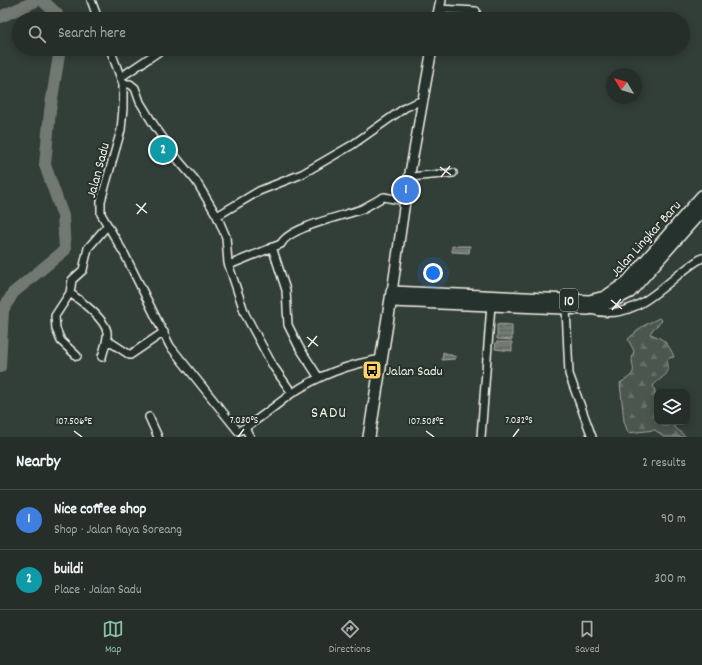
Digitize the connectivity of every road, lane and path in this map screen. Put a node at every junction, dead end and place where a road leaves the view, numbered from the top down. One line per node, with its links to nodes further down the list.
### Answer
1 (91, 0): 4 (street)
2 (440, 5): 3 (street)
3 (476, 11)
4 (95, 12)
5 (113, 56): 8 (street, Jalan Sadu)
6 (153, 56): 8 (street)
7 (431, 56): 9 (main road)
8 (122, 80): 15 (street); 16 (street, Jalan Sadu)
9 (423, 100): 11 (main road); 15 (street)
10 (453, 174): 11 (street)
11 (410, 177): 13 (main road)
12 (702, 196): 21 (highway, Jalan Lingkar Baru / 10)
13 (405, 201): 17 (street); 21 (main road)
14 (702, 210): 24 (highway, Jalan Lingkar Baru / 10)
15 (217, 216): 19 (street)
16 (107, 226): 20 (street); 25 (street, Jalan Sadu)
17 (272, 247): 19 (street); 30 (street)
18 (702, 258): 24 (street)
19 (229, 265): 31 (street)
20 (70, 293): 26 (street); 27 (street)
21 (392, 297): 22 (highway, Jalan Lingkar Baru / 10); 29 (highway)
22 (491, 305): 23 (highway, Jalan Lingkar Baru / 10); 37 (street)
23 (566, 308): 24 (highway, Jalan Lingkar Baru / 10); 38 (street)
24 (588, 309)
25 (164, 332): 26 (street); 33 (street, Jalan Sadu)
26 (106, 340): 28 (street)
27 (77, 356)
28 (102, 357)
29 (382, 359): 30 (street); 36 (highway)
30 (319, 378): 31 (street)
31 (292, 393): 33 (street)
32 (150, 417): 34 (street)
33 (239, 432): 35 (street, Jalan Sadu)
34 (158, 437)
35 (250, 437)
36 (369, 437)
37 (481, 437)
38 (592, 437)

